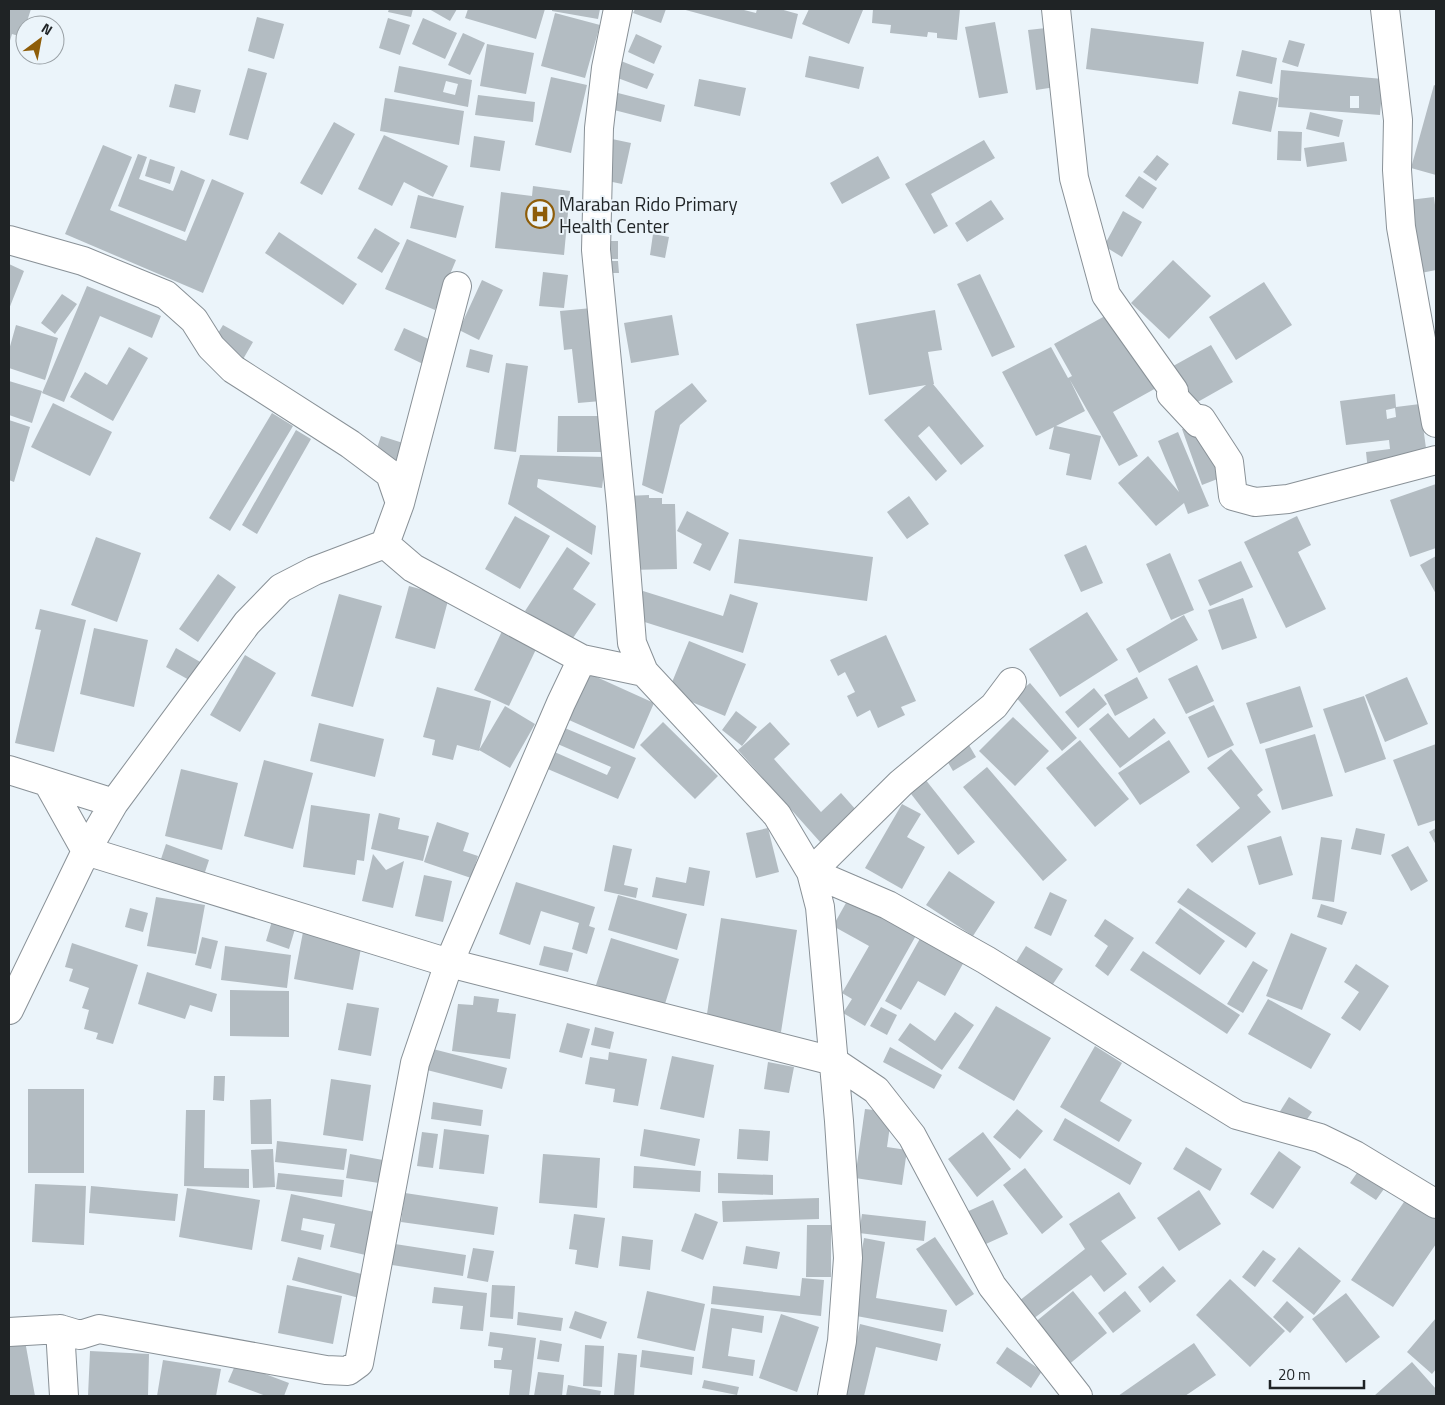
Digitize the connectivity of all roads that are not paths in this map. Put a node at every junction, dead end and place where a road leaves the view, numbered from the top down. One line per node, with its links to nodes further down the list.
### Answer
1 (618, 9): 11 (street)
2 (1056, 9): 7 (street)
3 (1385, 9): 6 (street)
4 (9, 240): 8 (street)
5 (457, 286): 8 (street)
6 (1436, 423)
7 (1436, 460)
8 (400, 502): 9 (street)
9 (385, 544): 10 (street); 15 (street)
10 (582, 660): 11 (street); 18 (street)
11 (644, 672): 17 (street)
12 (1012, 682): 17 (street)
13 (9, 770): 14 (street)
14 (48, 783): 15 (street); 16 (street)
15 (114, 803): 16 (street)
16 (86, 851): 18 (street); 19 (street)
17 (811, 872): 20 (street); 21 (street)
18 (449, 963): 20 (street); 22 (street)
19 (9, 1010)
20 (833, 1061): 25 (street); 26 (street)
21 (1436, 1204)
22 (60, 1330): 23 (street); 24 (street)
23 (9, 1332)
24 (64, 1396)
25 (832, 1396)
26 (1078, 1396)

